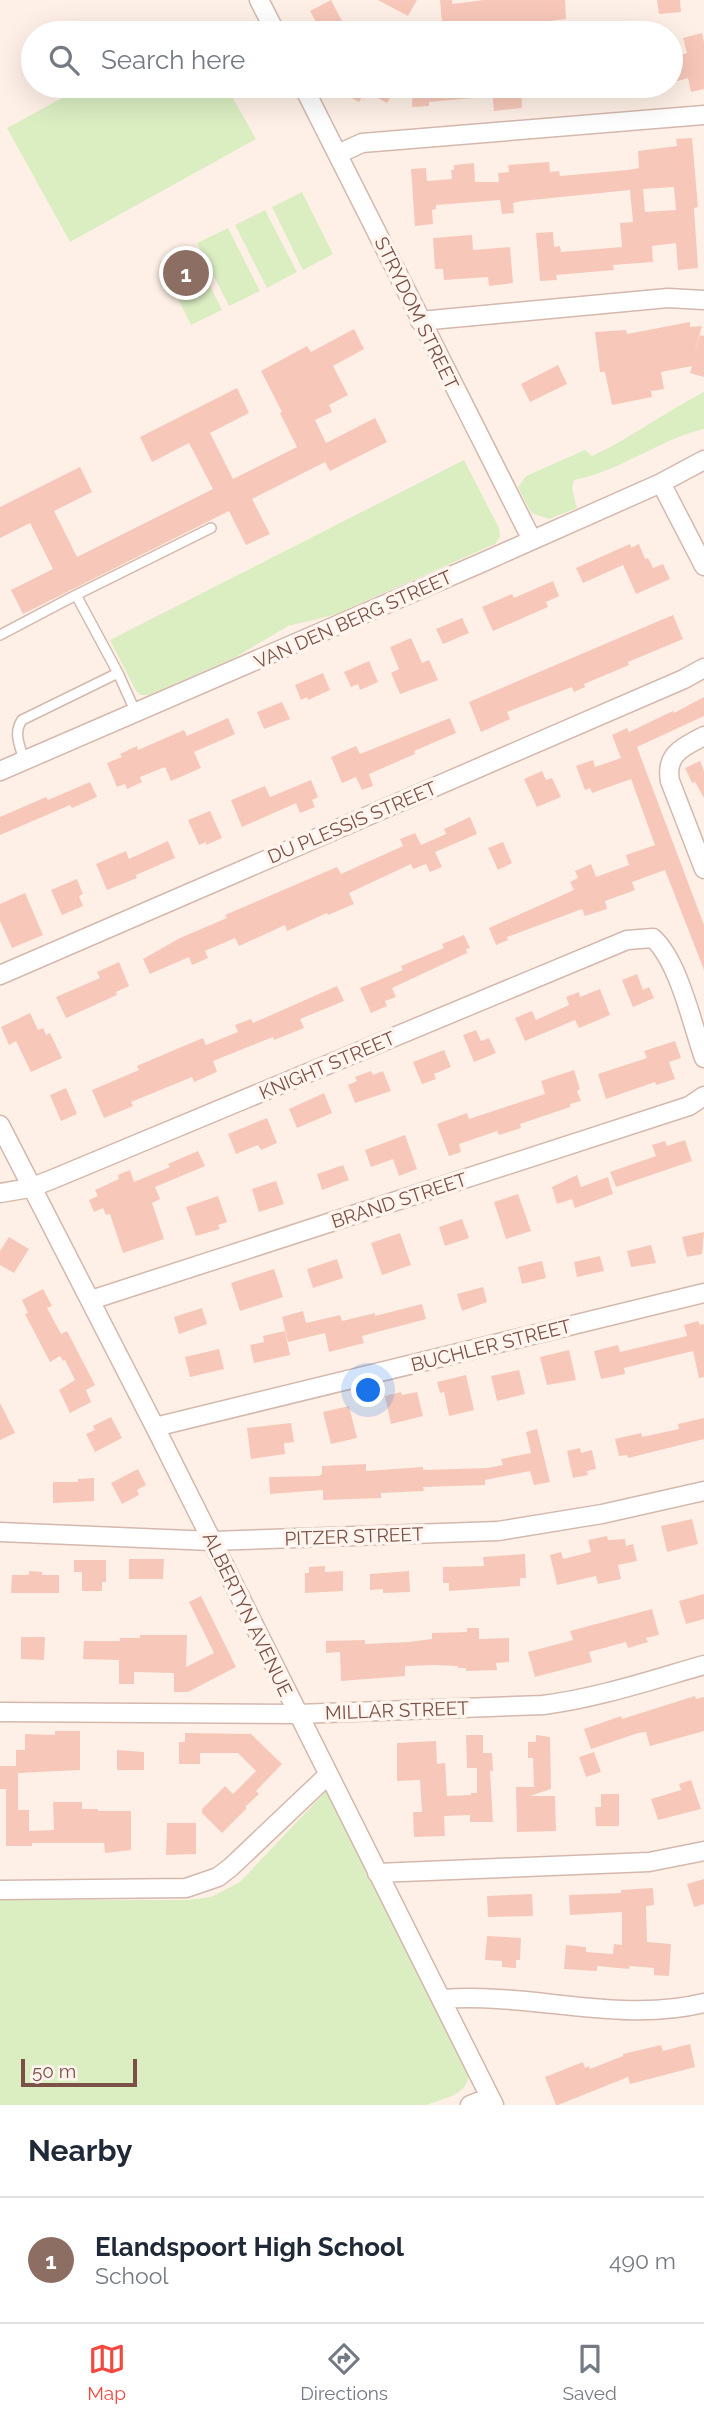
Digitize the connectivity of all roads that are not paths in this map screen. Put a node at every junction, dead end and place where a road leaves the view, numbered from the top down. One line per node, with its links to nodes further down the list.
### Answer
1 (259, 0): 2 (street)
2 (270, 21)
3 (309, 98): 5 (street, STRYDOM STREET)
4 (704, 115): 5 (street)
5 (338, 154): 7 (street, STRYDOM STREET)
6 (704, 300): 7 (street)
7 (420, 321): 11 (street, STRYDOM STREET)
8 (704, 460): 9 (street, VAN DEN BERG STREET)
9 (661, 483): 11 (street, VAN DEN BERG STREET); 12 (street)
10 (211, 528): 13 (lane)
11 (531, 540): 17 (street, VAN DEN BERG STREET)
12 (704, 566)
13 (76, 595): 14 (lane); 16 (lane)
14 (0, 635)
15 (704, 668): 23 (street, DU PLESSIS STREET)
16 (118, 673): 17 (lane); 19 (lane)
17 (136, 713): 19 (street, VAN DEN BERG STREET)
18 (704, 736): 21 (street)
19 (24, 761): 20 (street, VAN DEN BERG STREET)
20 (0, 771)
21 (696, 825): 22 (street)
22 (704, 869)
23 (0, 975)
24 (704, 1058): 27 (street, KNIGHT STREET)
25 (704, 1096): 30 (street, BRAND STREET)
26 (0, 1125): 27 (street, ALBERTYN AVENUE)
27 (30, 1188): 28 (street, KNIGHT STREET); 30 (street, ALBERTYN AVENUE)
28 (0, 1193)
29 (704, 1293): 31 (street, BUCHLER STREET)
30 (91, 1300): 31 (street, ALBERTYN AVENUE)
31 (155, 1427): 34 (street, ALBERTYN AVENUE)
32 (704, 1491): 34 (street, PITZER STREET)
33 (1, 1529): 34 (street, PITZER STREET)
34 (212, 1541): 37 (street, ALBERTYN AVENUE)
35 (704, 1665): 37 (street, MILLAR STREET)
36 (0, 1712): 37 (street, MILLAR STREET)
37 (298, 1714): 38 (street, ALBERTYN AVENUE)
38 (328, 1775): 40 (street, ALBERTYN AVENUE); 41 (street)
39 (704, 1851): 40 (street)
40 (377, 1873): 42 (street, ALBERTYN AVENUE)
41 (0, 1890)
42 (443, 1999): 43 (street); 44 (street, ALBERTYN AVENUE)
43 (704, 2003)
44 (492, 2101): 45 (street)
45 (470, 2105)

